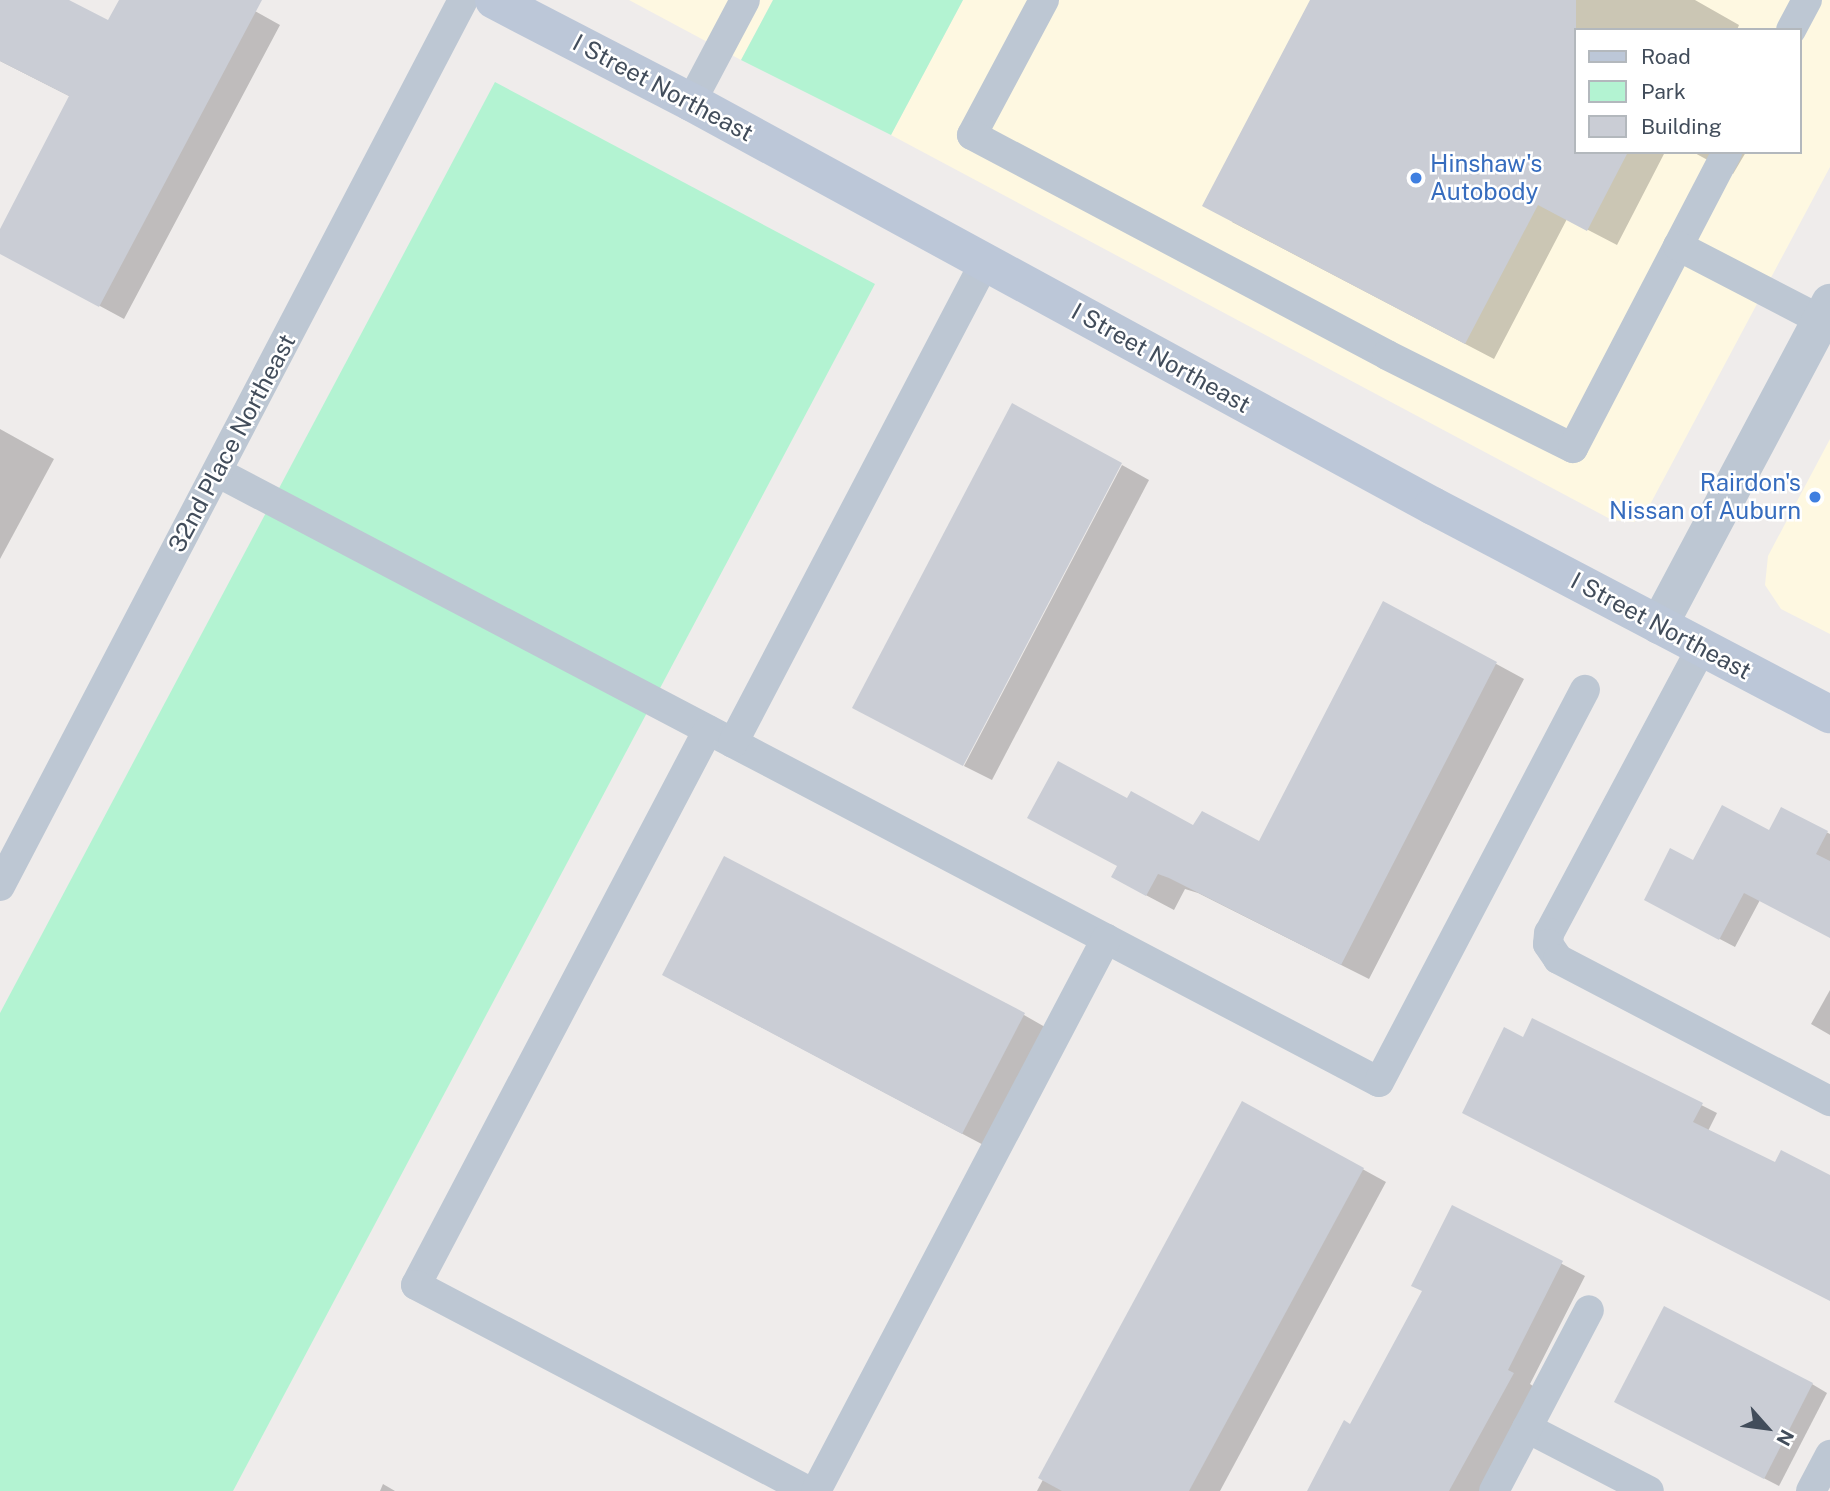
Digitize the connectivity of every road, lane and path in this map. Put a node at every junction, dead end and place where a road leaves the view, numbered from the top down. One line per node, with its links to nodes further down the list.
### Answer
1 (463, 0): 12 (lane, 32nd Place Northeast)
2 (494, 0): 7 (street, I Street Northeast)
3 (745, 0): 7 (lane)
4 (1044, 0): 9 (lane)
5 (1807, 0): 6 (lane)
6 (1792, 28)
7 (691, 102): 10 (street, I Street Northeast)
8 (1726, 154): 9 (lane)
9 (1678, 246): 11 (lane)
10 (985, 262): 13 (street, I Street Northeast); 17 (lane)
11 (1823, 329): 13 (street)
12 (217, 472): 17 (lane); 18 (lane, 32nd Place Northeast)
13 (1659, 625): 14 (street, I Street Northeast)
14 (1702, 647): 16 (street, I Street Northeast); 20 (lane)
15 (1585, 690): 19 (lane)
16 (1830, 714)
17 (720, 736): 19 (lane); 24 (lane)
18 (0, 886)
19 (1106, 939): 25 (lane)
20 (1830, 1101)
21 (1589, 1310): 22 (lane)
22 (1527, 1428): 26 (lane); 27 (lane)
23 (1830, 1455): 28 (lane)
24 (808, 1491)
25 (816, 1491)
26 (1494, 1491)
27 (1648, 1491)
28 (1811, 1491)

